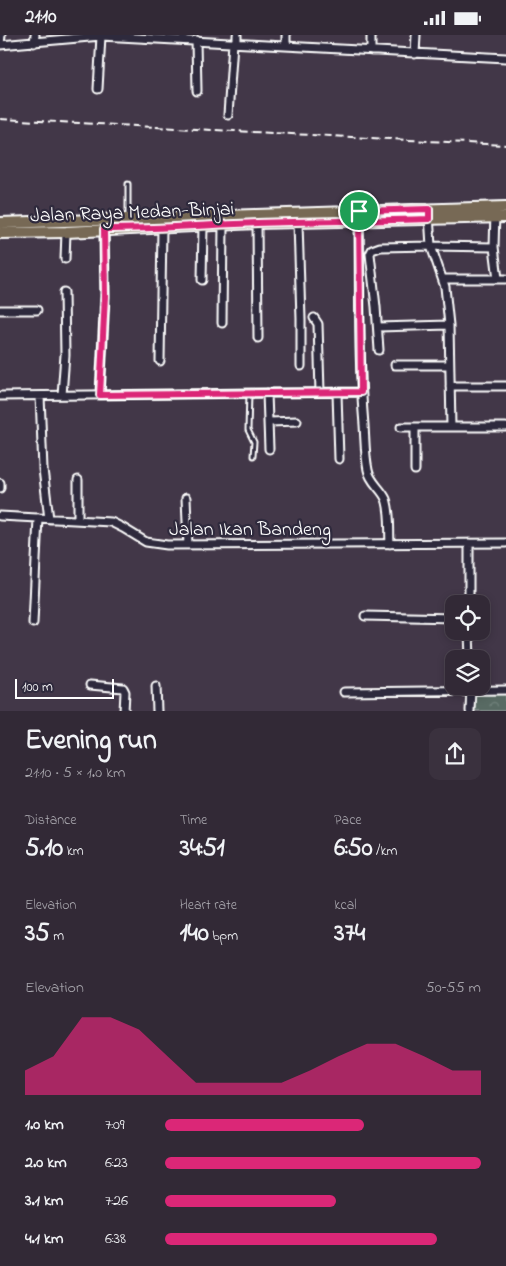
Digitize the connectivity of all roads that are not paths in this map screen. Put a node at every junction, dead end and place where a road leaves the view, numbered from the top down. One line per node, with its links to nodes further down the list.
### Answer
1 (1, 35): 11 (street)
2 (286, 35): 12 (street)
3 (371, 35): 13 (street)
4 (416, 35): 14 (street)
5 (98, 36): 6 (street); 8 (street); 16 (street)
6 (140, 36): 7 (street)
7 (186, 37): 9 (street)
8 (34, 39): 11 (street)
9 (196, 40): 10 (street); 17 (street)
10 (236, 40): 12 (street); 18 (street)
11 (0, 44)
12 (286, 46): 13 (street)
13 (371, 51): 14 (street)
14 (415, 54): 15 (street)
15 (506, 58)
16 (98, 89)
17 (196, 91)
18 (228, 115)
19 (128, 184): 25 (lane)
20 (506, 207): 21 (main road, Jalan Raya Medan-Binjai)
21 (495, 212): 22 (main road, Jalan Raya Medan-Binjai); 24 (main road, Jalan Raya Medan-Binjai); 36 (street)
22 (429, 214): 23 (main road, Jalan Raya Medan-Binjai); 35 (street)
23 (359, 216): 25 (main road, Jalan Raya Medan-Binjai); 28 (main road, Jalan Raya Medan-Binjai); 58 (street)
24 (506, 217)
25 (128, 219): 26 (main road, Jalan Raya Medan-Binjai)
26 (0, 223)
27 (257, 223): 28 (main road, Jalan Raya Medan-Binjai); 29 (main road, Jalan Raya Medan-Binjai); 49 (street)
28 (298, 223): 52 (street)
29 (223, 225): 30 (main road, Jalan Raya Medan-Binjai); 46 (street)
30 (203, 226): 31 (main road, Jalan Raya Medan-Binjai); 41 (street)
31 (162, 228): 32 (main road, Jalan Raya Medan-Binjai); 51 (street)
32 (104, 229): 33 (main road, Jalan Raya Medan-Binjai); 63 (street)
33 (66, 232): 34 (main road, Jalan Raya Medan-Binjai); 37 (street)
34 (0, 233)
35 (431, 246): 36 (street); 38 (street); 48 (street)
36 (494, 247): 39 (street)
37 (65, 259)
38 (444, 279): 39 (street); 47 (street)
39 (498, 279): 40 (street)
40 (506, 279)
41 (202, 280)
42 (64, 292): 62 (street)
43 (0, 310): 44 (street)
44 (37, 310)
45 (314, 318): 57 (street)
46 (222, 323)
47 (449, 325): 48 (street); 54 (street)
48 (378, 327): 50 (street)
49 (258, 338)
50 (379, 350)
51 (160, 361)
52 (300, 365)
53 (395, 365): 54 (street)
54 (449, 365): 55 (street)
55 (450, 385): 56 (street); 70 (street)
56 (506, 386)
57 (320, 392): 60 (street); 61 (street)
58 (361, 392): 61 (street); 86 (street)
59 (249, 393): 60 (street); 63 (street); 73 (lane)
60 (267, 393): 67 (street)
61 (337, 393): 74 (street)
62 (62, 395): 63 (street); 65 (street)
63 (100, 395)
64 (0, 396): 65 (street)
65 (40, 396): 82 (street)
66 (297, 421): 67 (street)
67 (270, 422): 72 (street)
68 (401, 427): 69 (street)
69 (415, 427): 70 (street); 75 (street)
70 (451, 427): 71 (street)
71 (506, 427)
72 (269, 449)
73 (254, 455)
74 (339, 459)
75 (415, 470)
76 (78, 480): 83 (street)
77 (0, 483): 78 (street)
78 (0, 488)
79 (186, 498): 87 (street)
80 (0, 516): 81 (street, Jalan Ikan Bandeng)
81 (38, 518): 82 (street, Jalan Ikan Bandeng); 91 (street)
82 (49, 519): 83 (street, Jalan Ikan Bandeng)
83 (78, 520): 87 (street, Jalan Ikan Bandeng)
84 (470, 543): 85 (street, Jalan Ikan Bandeng); 86 (street, Jalan Ikan Bandeng); 88 (street)
85 (506, 543)
86 (390, 544): 87 (street, Jalan Ikan Bandeng)
87 (188, 545)
88 (469, 595)
89 (364, 616): 90 (street)
90 (445, 618)
91 (33, 623)
92 (90, 685): 99 (street)
93 (156, 686): 100 (street)
94 (445, 689): 97 (street)
95 (490, 689): 96 (street)
96 (506, 690)
97 (344, 692)
98 (471, 695): 101 (street)
99 (124, 711)
100 (157, 711)
101 (470, 711)

